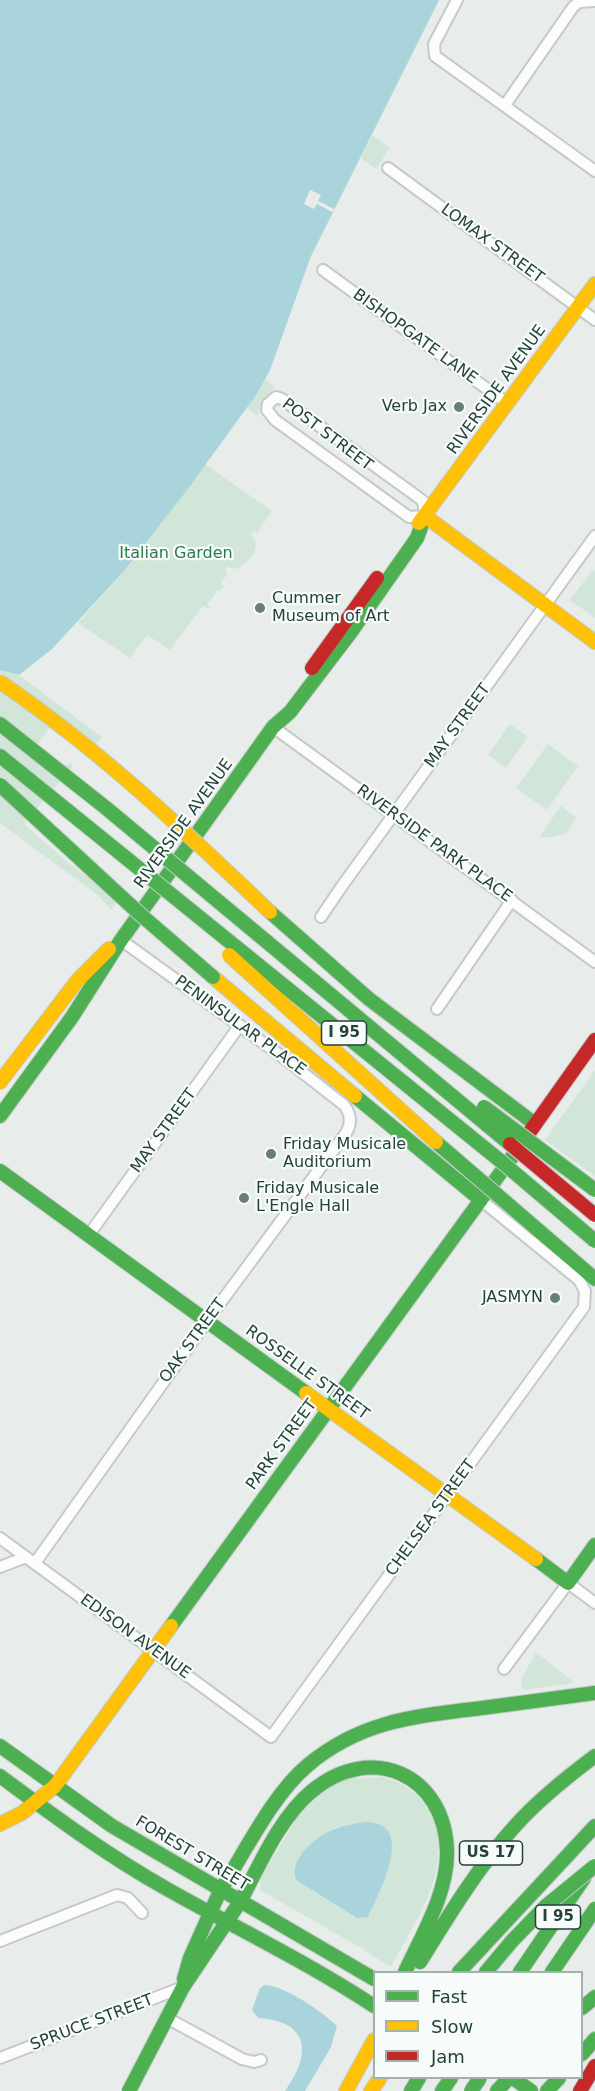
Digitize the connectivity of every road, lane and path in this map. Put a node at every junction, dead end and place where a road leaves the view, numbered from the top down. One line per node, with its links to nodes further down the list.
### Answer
1 (457, 0): 3 (street)
2 (595, 1): 3 (street)
3 (505, 105): 5 (street)
4 (388, 168): 8 (street, LOMAX STREET)
5 (595, 171)
6 (323, 270): 10 (street, BISHOPGATE LANE)
7 (595, 284): 8 (main road, RIVERSIDE AVENUE)
8 (578, 308): 9 (street, LOMAX STREET); 10 (main road, RIVERSIDE AVENUE)
9 (595, 320)
10 (508, 404): 11 (main road, RIVERSIDE AVENUE)
11 (425, 516): 11 (street, POST STREET); 13 (main road, POST STREET); 17 (main road, RIVERSIDE AVENUE)
12 (595, 536): 13 (street, MAY STREET)
13 (544, 605): 14 (main road, POST STREET); 20 (street, MAY STREET)
14 (595, 642)
15 (0, 682): 33 (main road, bridge)
16 (0, 724): 26 (main road, I 95, bridge)
17 (273, 728): 20 (street, RIVERSIDE PARK PLACE); 24 (main road, RIVERSIDE AVENUE)
18 (0, 756): 21 (main road, I 95)
19 (0, 785): 36 (main road, bridge)
20 (393, 815): 22 (street, RIVERSIDE PARK PLACE); 23 (street, MAY STREET)
21 (89, 828): 39 (main road, I 95, bridge); 40 (main road, bridge)
22 (512, 900): 25 (street, RIVERSIDE PARK PLACE); 27 (street)
23 (321, 917)
24 (121, 940): 28 (street, PENINSULAR PLACE); 30 (main road, RIVERSIDE AVENUE); 31 (main road, RIVERSIDE AVENUE)
25 (595, 962)
26 (299, 969): 35 (main road, bridge); 37 (main road, I 95, bridge)
27 (437, 1009)
28 (240, 1025): 32 (street, PENINSULAR PLACE); 38 (street, MAY STREET)
29 (595, 1040): 33 (main road, PARK STREET)
30 (0, 1082)
31 (0, 1116)
32 (350, 1120): 41 (street, OAK STREET)
33 (535, 1124): 36 (main road, PARK STREET)
34 (0, 1171): 38 (main road, ROSSELLE STREET)
35 (595, 1190)
36 (481, 1200): 42 (main road, PARK STREET); 43 (street, CHELSEA STREET)
37 (595, 1215)
38 (88, 1236): 41 (main road, ROSSELLE STREET)
39 (595, 1241)
40 (595, 1279)
41 (207, 1321): 42 (main road, ROSSELLE STREET); 46 (street, OAK STREET)
42 (328, 1409): 43 (main road, ROSSELLE STREET); 50 (main road, PARK STREET)
43 (447, 1496): 48 (main road, ROSSELLE STREET); 53 (street, CHELSEA STREET)
44 (0, 1538): 46 (street, EDISON AVENUE)
45 (595, 1545): 48 (main road)
46 (30, 1560): 47 (street); 50 (street, EDISON AVENUE)
47 (0, 1567)
48 (568, 1583): 49 (street, ROSSELLE STREET); 51 (street)
49 (595, 1603)
50 (153, 1650): 53 (street, EDISON AVENUE); 57 (main road, PARK STREET)
51 (504, 1669)
52 (595, 1693): 63 (main road)
53 (271, 1737)
54 (0, 1746): 57 (main road, FOREST STREET)
55 (595, 1756): 71 (main road, US 17)
56 (0, 1776): 58 (main road)
57 (55, 1786): 58 (main road, PARK STREET); 63 (main road, FOREST STREET)
58 (37, 1803): 59 (main road, PARK STREET); 67 (main road)
59 (0, 1824)
60 (595, 1826): 72 (main road)
61 (595, 1861): 74 (main road, I 95)
62 (595, 1866): 73 (main road, bridge)
63 (220, 1891): 64 (main road, FOREST STREET); 67 (main road)
64 (240, 1902): 68 (main road); 70 (main road); 76 (main road, FOREST STREET)
65 (595, 1909): 75 (main road, I 95)
66 (142, 1912): 69 (street)
67 (210, 1912): 68 (main road); 77 (main road)
68 (228, 1921): 77 (main road); 79 (main road)
69 (0, 1941)
70 (405, 1971)
71 (415, 1971)
72 (460, 1971)
73 (487, 1971)
74 (521, 1971)
75 (553, 1971)
76 (373, 1978)
77 (183, 1988): 81 (main road); 85 (street, SPRUCE STREET)
78 (595, 1997): 80 (main road)
79 (373, 2005)
80 (583, 2007)
81 (167, 2018): 86 (street); 92 (main road)
82 (595, 2039): 84 (main road)
83 (373, 2044): 93 (main road)
84 (583, 2053)
85 (0, 2058)
86 (261, 2060)
87 (595, 2066): 98 (main road)
88 (473, 2079): 94 (main road)
89 (510, 2079): 95 (main road)
90 (513, 2079): 96 (main road)
91 (559, 2079): 97 (main road)
92 (129, 2091)
93 (346, 2091)
94 (490, 2091)
95 (497, 2091)
96 (531, 2091)
97 (547, 2091)
98 (580, 2091)

